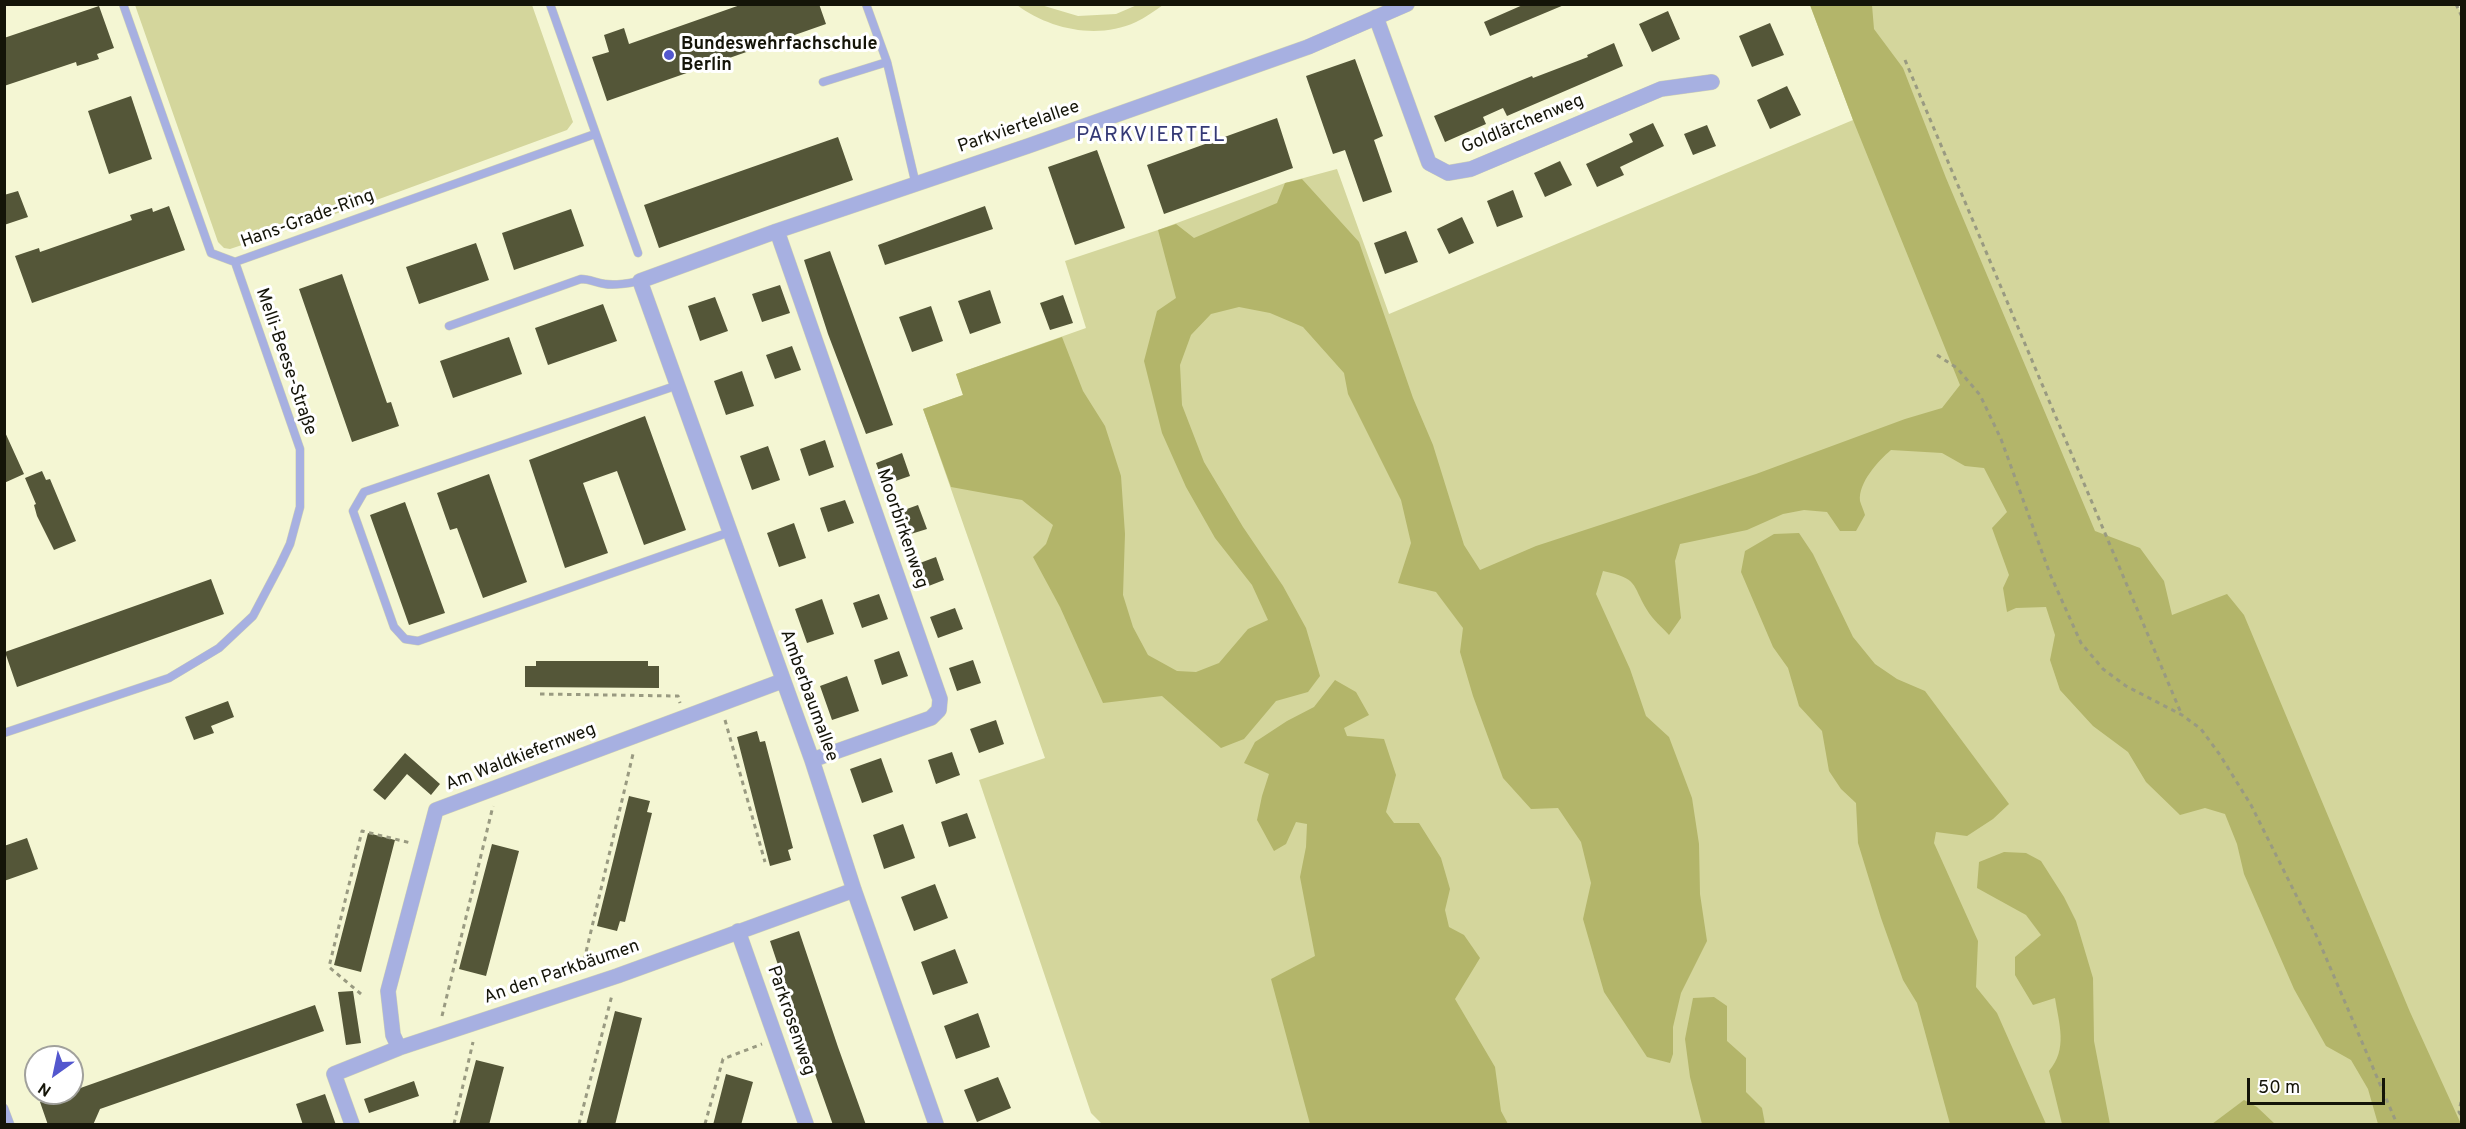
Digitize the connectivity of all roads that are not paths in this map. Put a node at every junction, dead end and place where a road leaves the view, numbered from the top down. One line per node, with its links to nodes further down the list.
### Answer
1 (123, 4): 13 (lane, Hans-Grade-Ring)
2 (550, 4): 9 (lane)
3 (866, 4): 6 (lane)
4 (1407, 4): 5 (street, Parkviertelallee)
5 (1376, 17): 8 (street, Goldlärchenweg); 10 (street, Parkviertelallee)
6 (887, 62): 7 (lane); 10 (lane)
7 (823, 82)
8 (1712, 82)
9 (595, 134): 12 (lane); 13 (lane, Hans-Grade-Ring)
10 (916, 185): 11 (street, Parkviertelallee)
11 (777, 231): 14 (street, Parkviertelallee); 20 (street, Moorbirkenweg)
12 (638, 253)
13 (235, 262): 19 (lane, Melli-Beese-Straße)
14 (640, 281): 15 (lane); 16 (street, Amberbaumallee)
15 (448, 326)
16 (678, 385): 17 (street, Amberbaumallee); 17 (lane)
17 (730, 532): 18 (street, Amberbaumallee)
18 (782, 681): 20 (street, Amberbaumallee); 23 (street, Am Waldkiefernweg)
19 (4, 734)
20 (812, 760): 21 (street, Amberbaumallee)
21 (854, 890): 22 (street, An den Parkbäumen); 28 (street, Amberbaumallee)
22 (738, 931): 23 (street, An den Parkbäumen); 27 (street, Parkrosenweg)
23 (399, 1048): 26 (street, An den Parkbäumen)
24 (4, 1108): 25 (lane)
25 (10, 1125)
26 (352, 1125)
27 (806, 1125)
28 (936, 1125)

